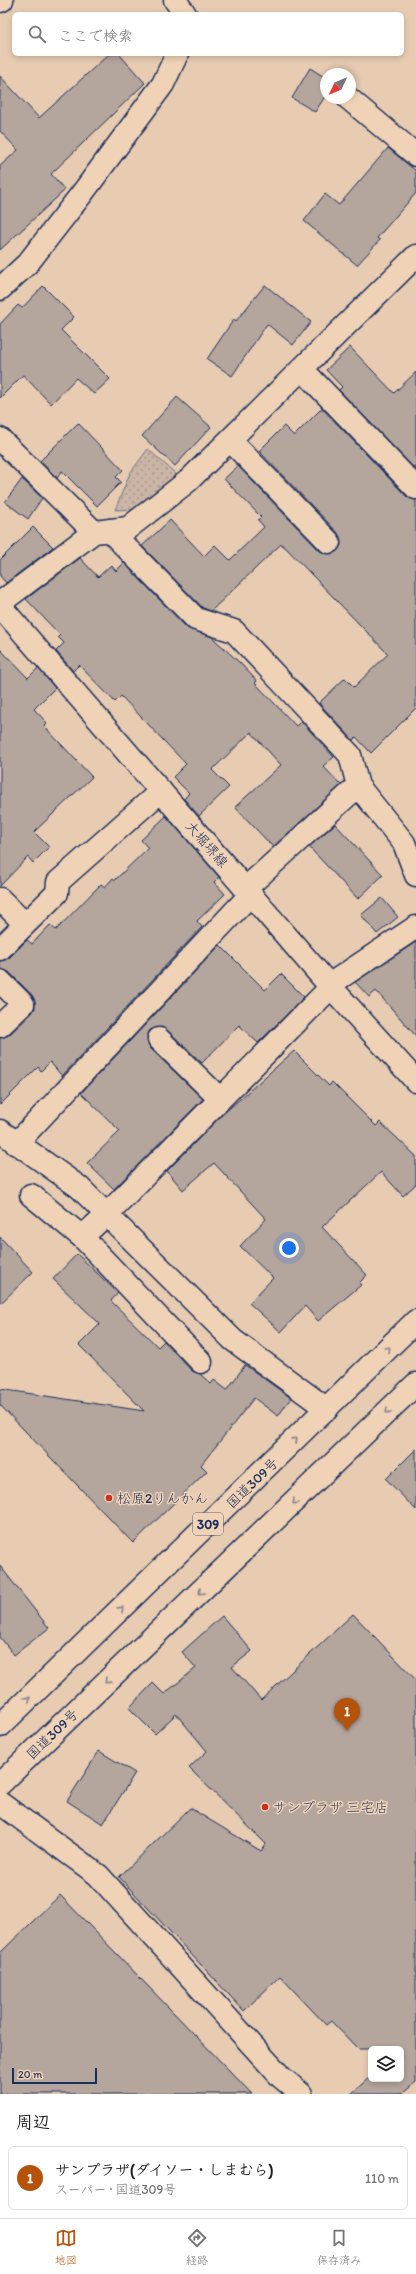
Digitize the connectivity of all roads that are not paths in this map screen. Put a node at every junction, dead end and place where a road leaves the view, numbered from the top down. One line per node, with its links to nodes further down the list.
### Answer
1 (175, 0): 2 (main road)
2 (184, 12)
3 (176, 56): 7 (main road)
4 (355, 104): 5 (main road)
5 (416, 155)
6 (415, 259): 8 (main road)
7 (0, 289)
8 (302, 369): 10 (main road); 11 (main road)
9 (0, 439): 12 (main road)
10 (230, 440): 12 (main road); 13 (main road)
11 (416, 488)
12 (101, 531): 14 (main road); 15 (main road)
13 (329, 542)
14 (0, 605): 16 (main road, 大堀堺線)
15 (358, 786): 17 (main road); 18 (main road)
16 (160, 791): 18 (main road, 大堀堺線); 20 (main road)
17 (416, 873)
18 (248, 892): 24 (main road, 大堀堺線); 29 (main road)
19 (0, 899): 20 (main road)
20 (25, 924): 22 (main road)
21 (416, 927): 24 (main road)
22 (0, 949)
23 (0, 981): 25 (main road)
24 (330, 986): 27 (main road, 大堀堺線); 28 (main road)
25 (0, 1026)
26 (159, 1040): 28 (main road)
27 (416, 1081)
28 (220, 1099): 31 (main road)
29 (8, 1138): 31 (main road)
30 (31, 1195): 32 (main road)
31 (107, 1214): 32 (main road); 36 (main road)
32 (82, 1237): 34 (main road)
33 (416, 1322): 36 (main road, 国道309号 / 309, one-way to 33)
34 (201, 1362)
35 (416, 1384): 38 (main road, 国道309号, one-way to 38)
36 (327, 1409): 37 (main road, 国道309号 / 309, one-way to 36)
37 (0, 1726)
38 (0, 1784)
39 (0, 1803): 40 (main road)
40 (301, 2094)

